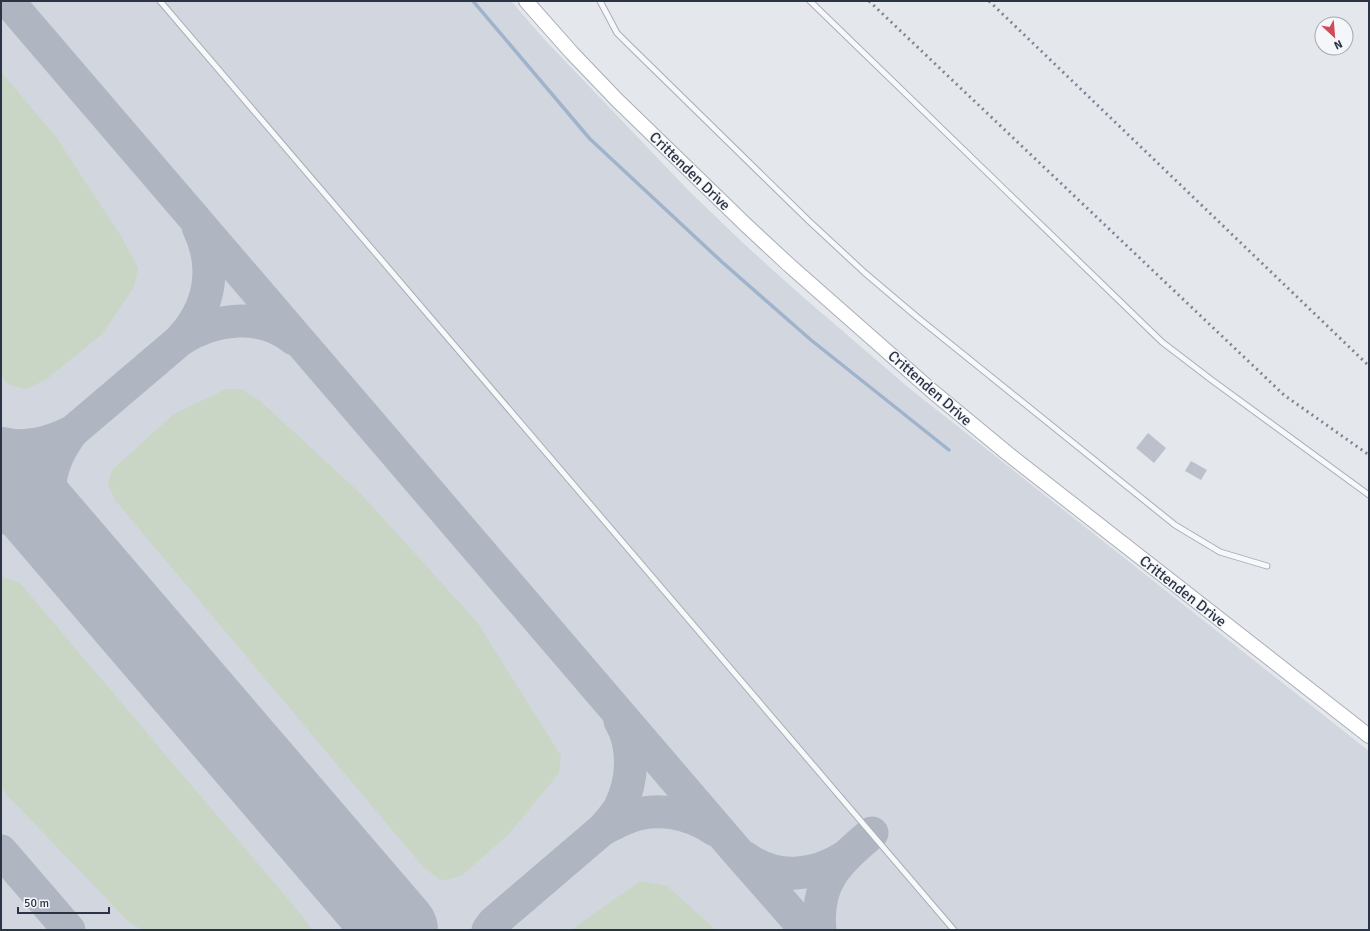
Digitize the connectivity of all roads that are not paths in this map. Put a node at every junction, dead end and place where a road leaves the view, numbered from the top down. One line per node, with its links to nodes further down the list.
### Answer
1 (160, 1): 8 (lane)
2 (526, 1): 7 (street, Crittenden Drive)
3 (600, 1): 6 (lane)
4 (810, 1): 5 (lane)
5 (1369, 495)
6 (1266, 566)
7 (1369, 736)
8 (954, 930)

